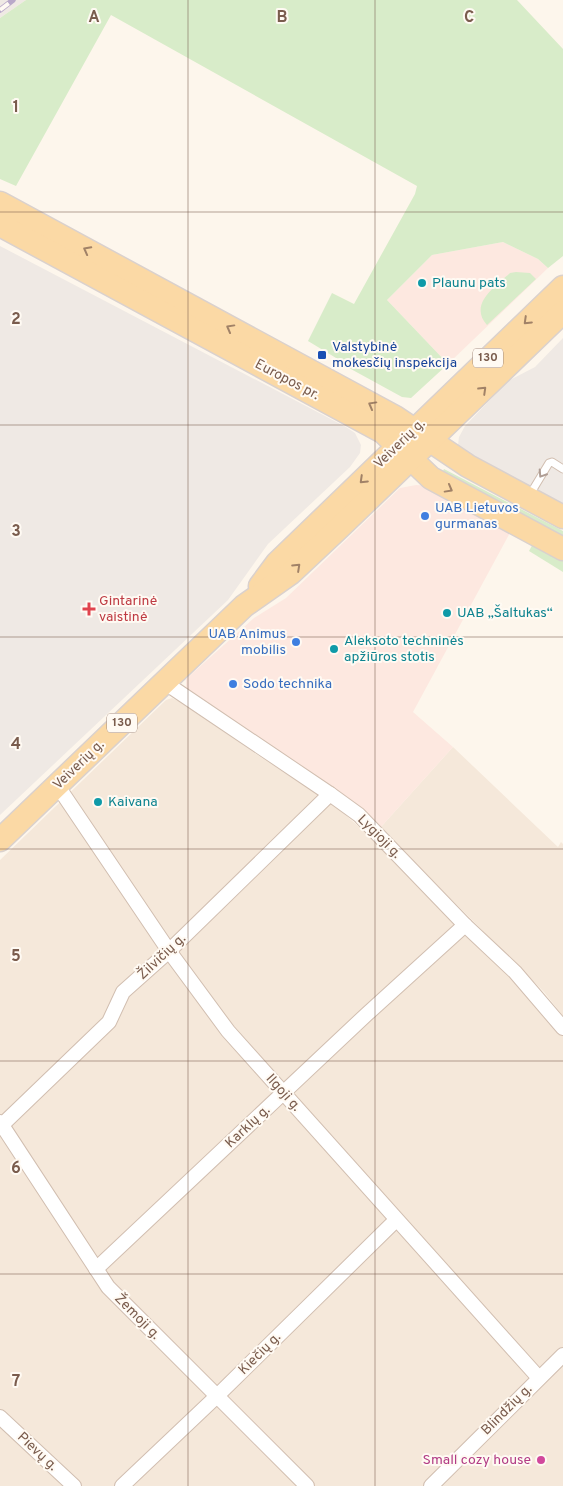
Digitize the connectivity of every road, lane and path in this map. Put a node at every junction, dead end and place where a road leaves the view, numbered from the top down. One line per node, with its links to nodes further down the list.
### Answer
1 (0, 203): 5 (main road, Europos pr., one-way to 1)
2 (0, 225): 6 (main road, Europos pr.)
3 (563, 287): 5 (main road, Veiverių g. / 130, one-way to 5)
4 (563, 312): 5 (main road, Veiverių g. / 130, one-way to 4)
5 (422, 435): 6 (main road, Veiverių g. / 130); 8 (main road, Europos pr.)
6 (404, 453): 10 (main road, Europos pr., one-way to 10); 11 (main road, Veiverių g. / 130)
7 (563, 468): 8 (lane, one-way to 8)
8 (528, 498): 9 (main road, Europos pr.)
9 (563, 517)
10 (563, 549)
11 (164, 682): 12 (main road, Veiverių g. / 130); 13 (street, Lygioji g.)
12 (57, 785): 14 (main road, Veiverių g. / 130); 16 (street, Ilgoji g.)
13 (330, 794): 15 (street, Lygioji g.); 16 (street, Žilvičių g.)
14 (0, 840)
15 (465, 925): 17 (street, Lygioji g.); 18 (street, Karklų g.)
16 (169, 951): 18 (street, Ilgoji g.); 19 (street, Žilvičių g.)
17 (563, 1028)
18 (284, 1094): 20 (street, Ilgoji g.); 21 (street, Karklų g.)
19 (3, 1131): 21 (street, Žemoji g.)
20 (396, 1220): 23 (street, Ilgoji g.); 24 (street, Kiečių g.)
21 (96, 1269): 24 (street, Žemoji g.)
22 (563, 1355): 23 (street, Blindžių g.)
23 (539, 1378): 29 (street, Blindžių g.)
24 (217, 1396): 27 (street, Kiečių g.); 28 (street, Žemoji g.)
25 (0, 1417): 26 (street, Pievų g.)
26 (74, 1486)
27 (122, 1486)
28 (307, 1486)
29 (431, 1486)

